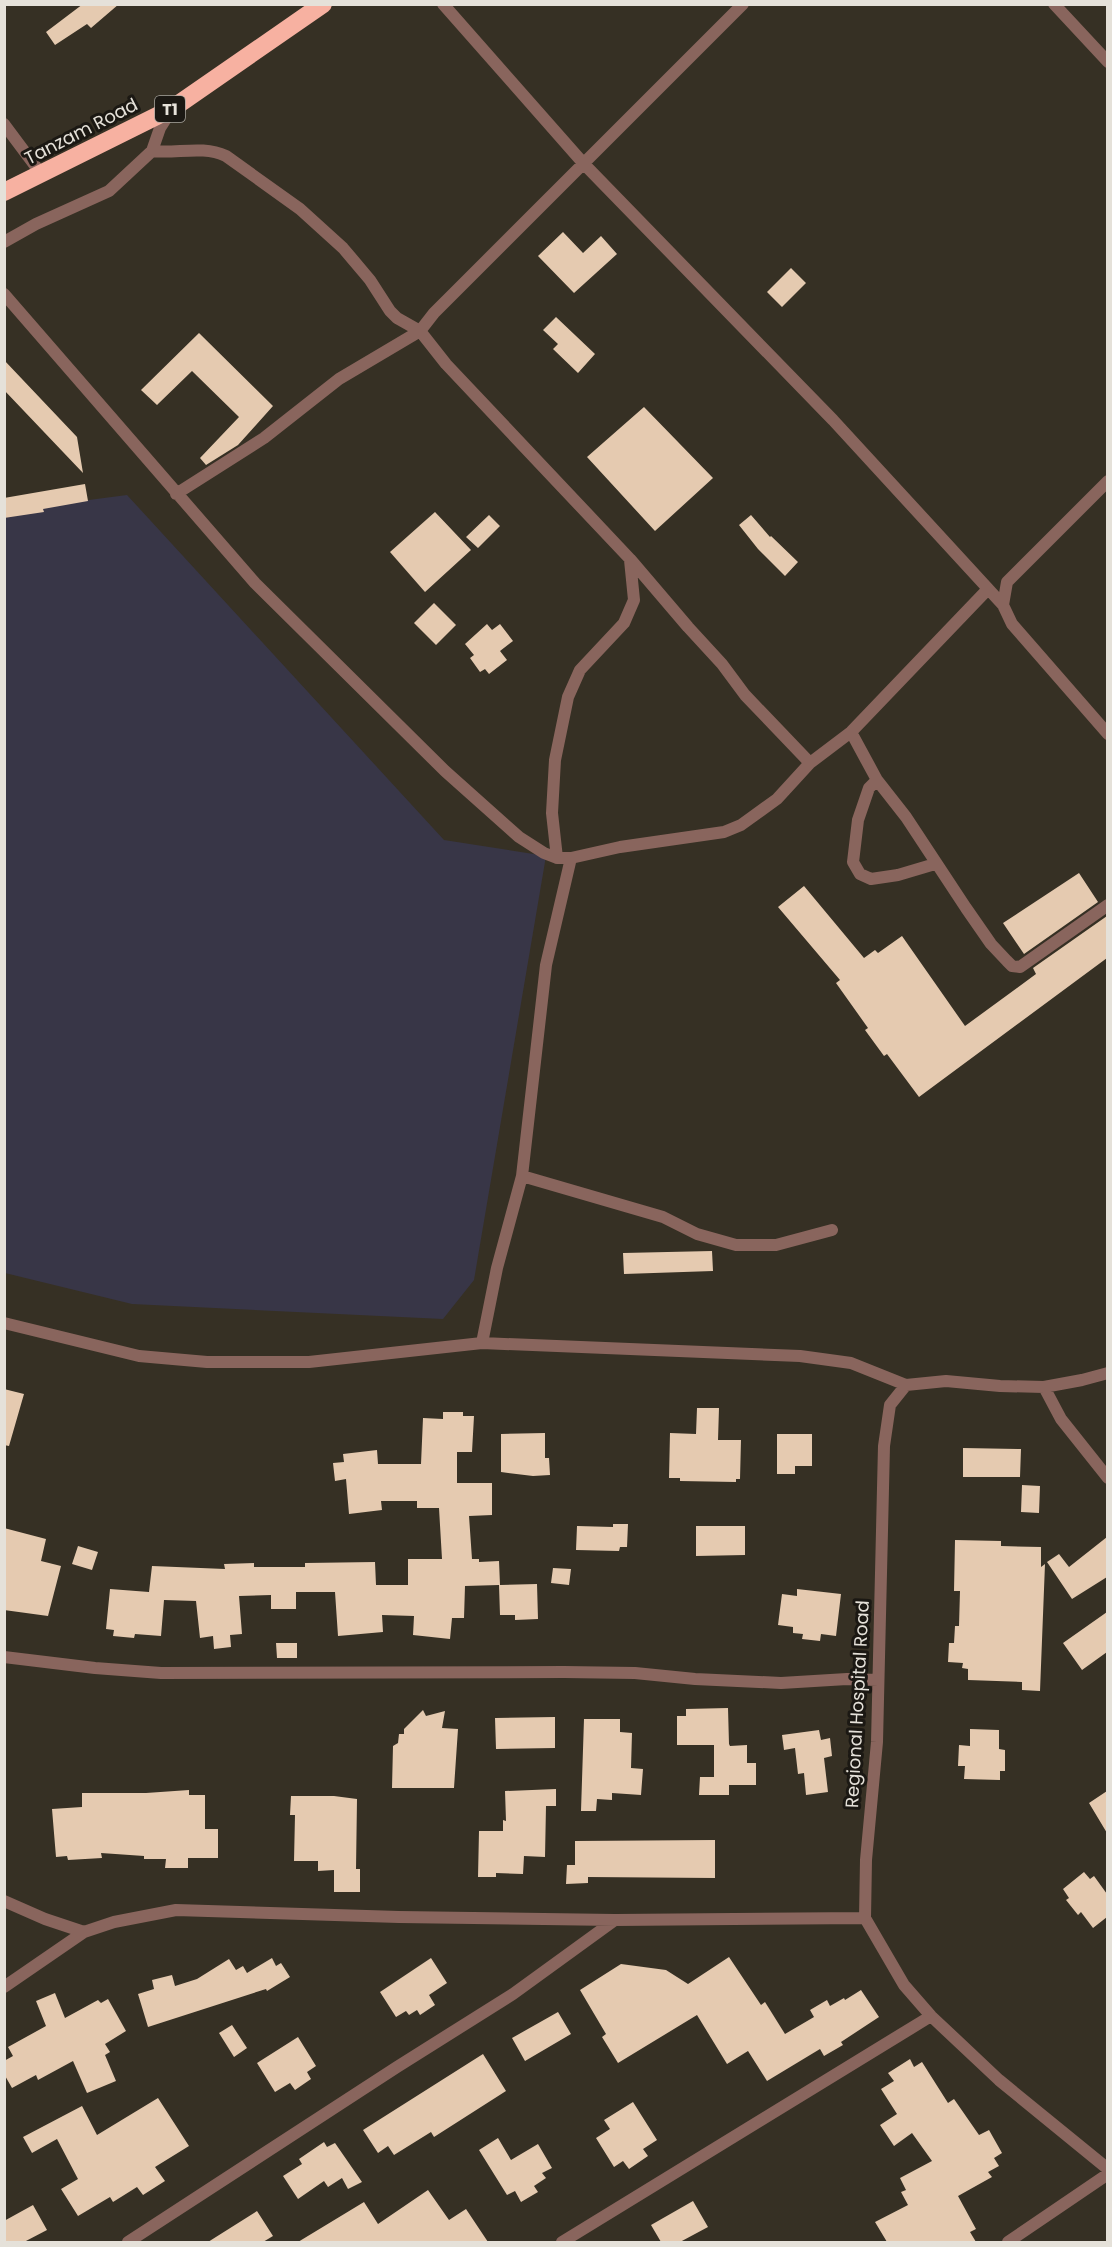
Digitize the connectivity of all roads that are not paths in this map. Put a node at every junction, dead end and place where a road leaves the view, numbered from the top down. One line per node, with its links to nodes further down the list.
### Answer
1 (323, 4): 6 (highway, Tanzam Road / T1)
2 (443, 4): 9 (street)
3 (743, 4): 9 (street)
4 (1054, 4): 5 (street)
5 (1107, 62)
6 (173, 108): 8 (street); 10 (highway, Tanzam Road / T1)
7 (4, 124): 10 (street)
8 (152, 151): 12 (street); 14 (street)
9 (584, 164): 14 (street); 18 (street)
10 (42, 175): 11 (highway, Tanzam Road / T1)
11 (4, 192)
12 (4, 242)
13 (4, 294): 16 (street)
14 (420, 331): 16 (street); 17 (street)
15 (1107, 481): 19 (street)
16 (176, 494): 24 (street)
17 (630, 559): 22 (street); 24 (street)
18 (988, 590): 19 (street); 20 (street)
19 (1003, 605): 21 (street)
20 (851, 732): 22 (street); 23 (street)
21 (1107, 734)
22 (810, 763): 25 (street)
23 (877, 780): 26 (street); 26 (street)
24 (557, 858): 25 (street)
25 (571, 858): 28 (street)
26 (934, 864): 27 (street)
27 (1107, 905)
28 (522, 1176): 29 (street); 31 (street)
29 (832, 1230)
30 (4, 1323): 31 (street)
31 (482, 1343): 33 (street)
32 (1107, 1372): 34 (street)
33 (906, 1384): 34 (street); 37 (street, Regional Hospital Road)
34 (1044, 1387): 35 (street)
35 (1107, 1478)
36 (4, 1657): 37 (street)
37 (878, 1680): 39 (street, Regional Hospital Road)
38 (4, 1901): 41 (street)
39 (865, 1918): 40 (street); 43 (street)
40 (615, 1920): 41 (street); 46 (street)
41 (84, 1932): 42 (street)
42 (4, 1987)
43 (931, 2016): 44 (street); 47 (street)
44 (1107, 2169)
45 (1107, 2174): 48 (street)
46 (128, 2242)
47 (562, 2242)
48 (1008, 2242)

